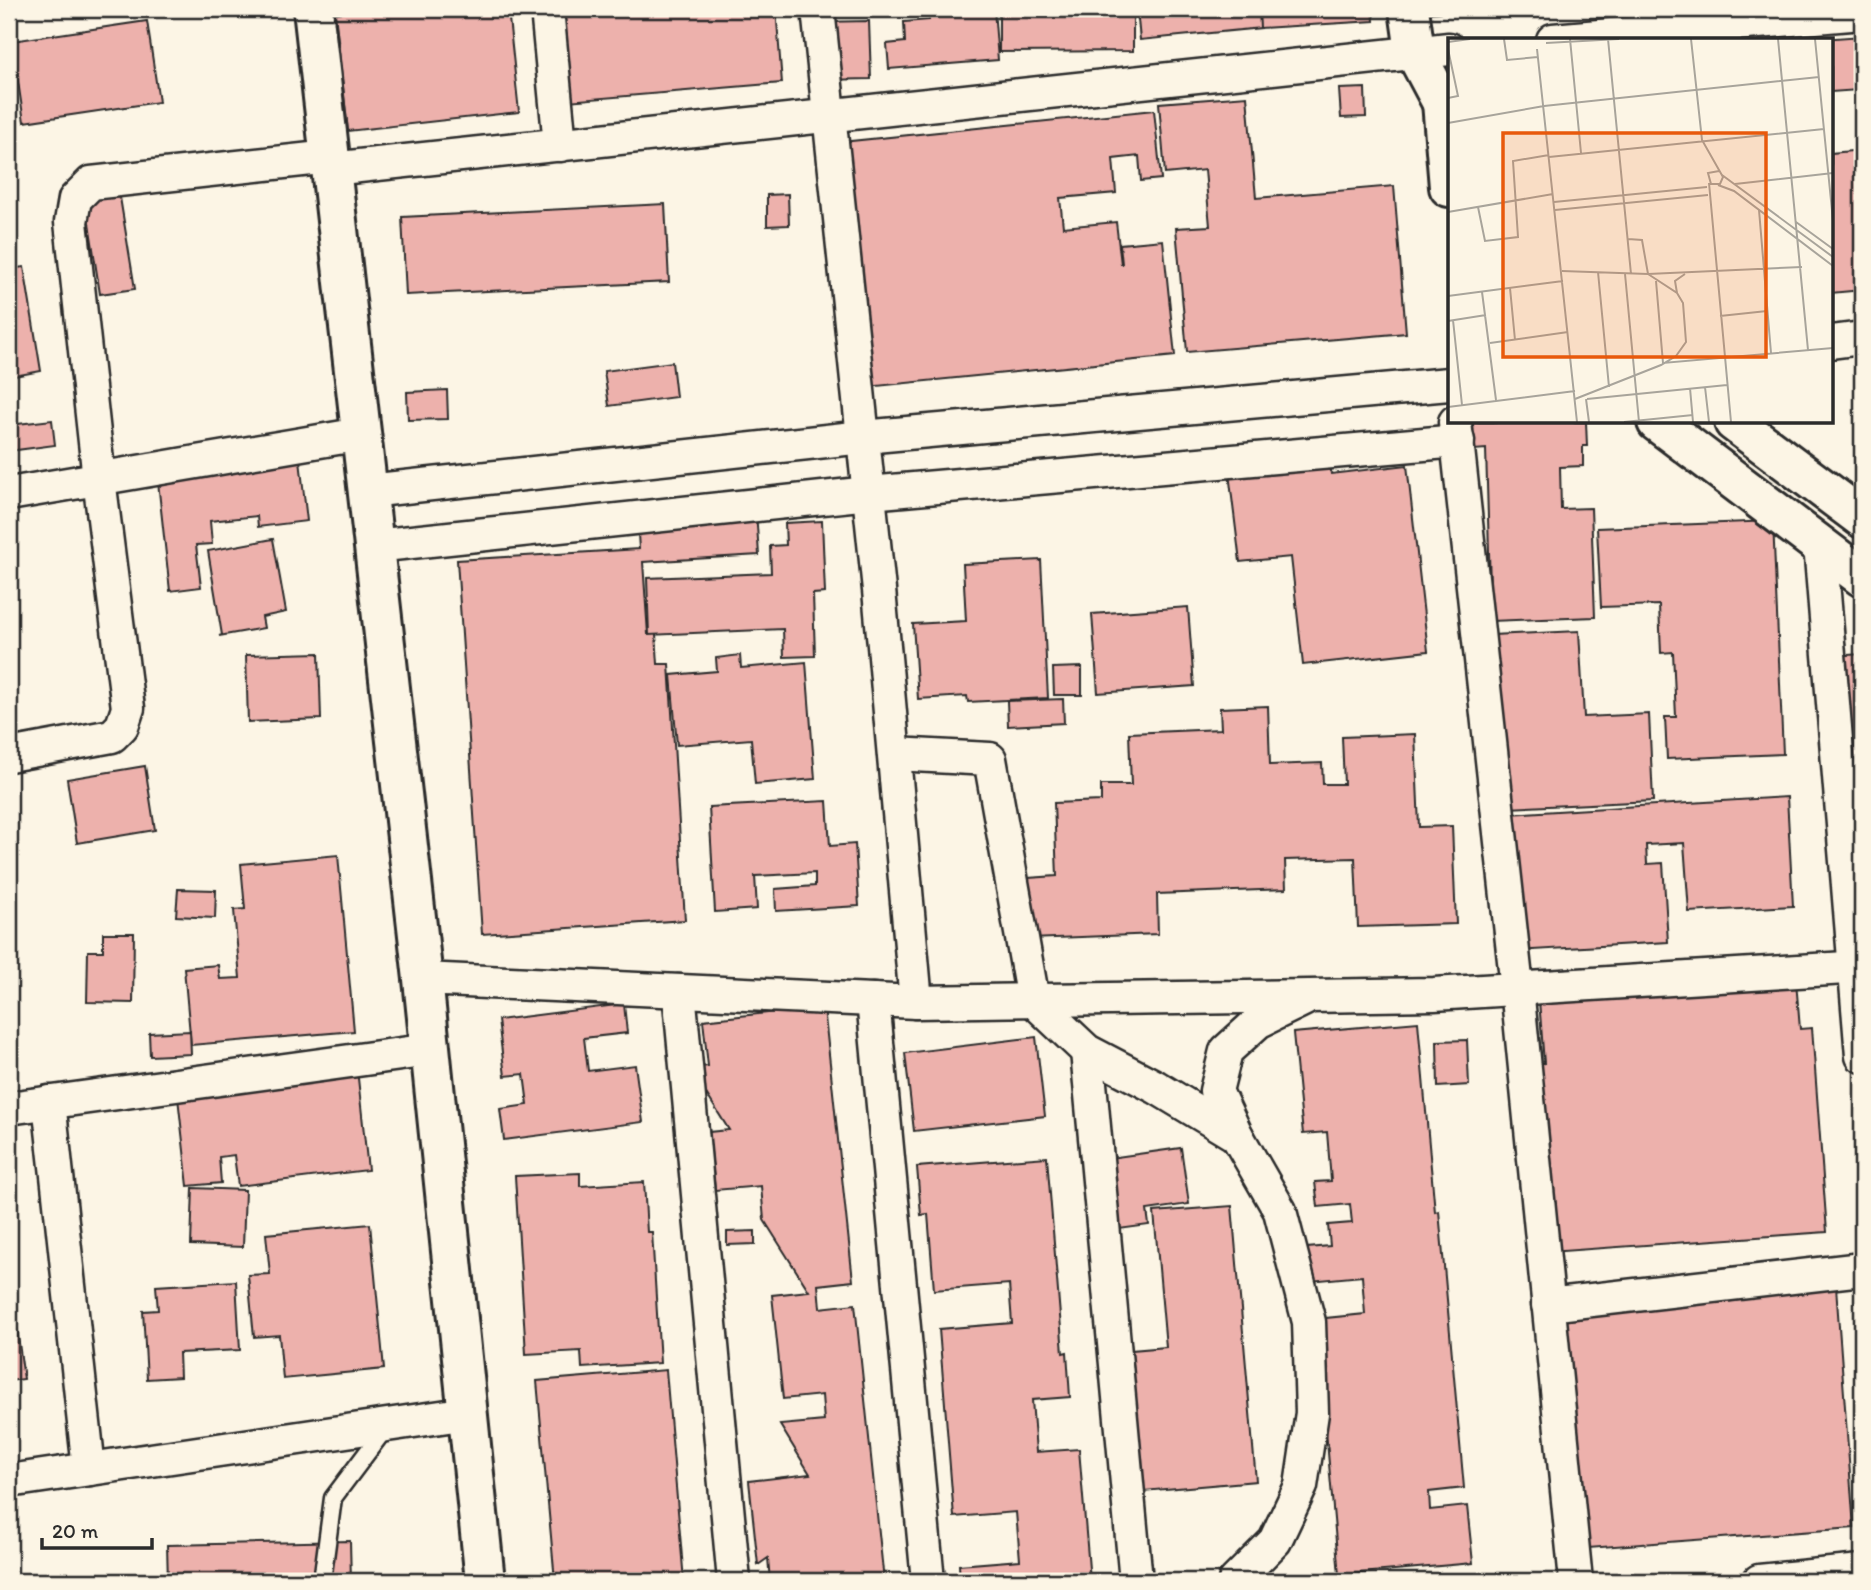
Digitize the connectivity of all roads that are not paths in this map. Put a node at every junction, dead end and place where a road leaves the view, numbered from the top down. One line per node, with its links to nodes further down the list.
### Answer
1 (313, 9): 12 (main road)
2 (547, 9): 10 (street)
3 (818, 9): 9 (street)
4 (1409, 9): 7 (main road)
5 (1862, 13): 6 (street)
6 (1576, 38)
7 (1432, 51): 8 (main road); 9 (street)
8 (1446, 109): 11 (main road)
9 (829, 116): 10 (street); 20 (street)
10 (560, 145): 12 (street)
11 (1448, 161)
12 (331, 163): 19 (main road); 21 (street)
13 (1862, 338): 14 (street)
14 (1832, 342)
15 (1448, 384): 20 (street)
16 (1660, 424): 26 (main road)
17 (1737, 424): 25 (main road)
18 (1457, 431): 23 (street); 33 (street)
19 (361, 434): 21 (street); 22 (main road)
20 (863, 437): 22 (street); 23 (street)
21 (99, 479): 24 (street); 30 (street)
22 (368, 491): 27 (main road)
23 (869, 493): 27 (street); 29 (street)
24 (9, 494)
25 (1862, 518)
26 (1820, 545): 28 (main road); 31 (street)
27 (374, 546): 32 (main road)
28 (1862, 577)
29 (894, 754): 37 (street); 38 (street)
30 (9, 755)
31 (1858, 967): 33 (street); 41 (street)
32 (423, 979): 34 (street); 39 (main road)
33 (1517, 988): 35 (street); 46 (street)
34 (679, 991): 36 (street); 54 (street)
35 (1312, 995): 37 (street); 44 (street)
36 (873, 1000): 38 (street); 55 (street)
37 (1034, 1000): 38 (street); 40 (street)
38 (916, 1002)
39 (430, 1050): 42 (street); 47 (main road)
40 (1087, 1051): 44 (street); 56 (street)
41 (1862, 1056)
42 (49, 1102): 43 (street); 49 (street)
43 (9, 1108)
44 (1237, 1136): 57 (street)
45 (1862, 1269): 46 (street)
46 (1548, 1305): 58 (street)
47 (468, 1413): 48 (street); 53 (main road)
48 (388, 1424): 49 (street); 52 (lane)
49 (89, 1469): 50 (street)
50 (9, 1481)
51 (1862, 1571): 59 (street)
52 (322, 1581)
53 (485, 1581)
54 (734, 1581)
55 (928, 1581)
56 (1136, 1581)
57 (1235, 1581)
58 (1576, 1581)
59 (1759, 1581)

